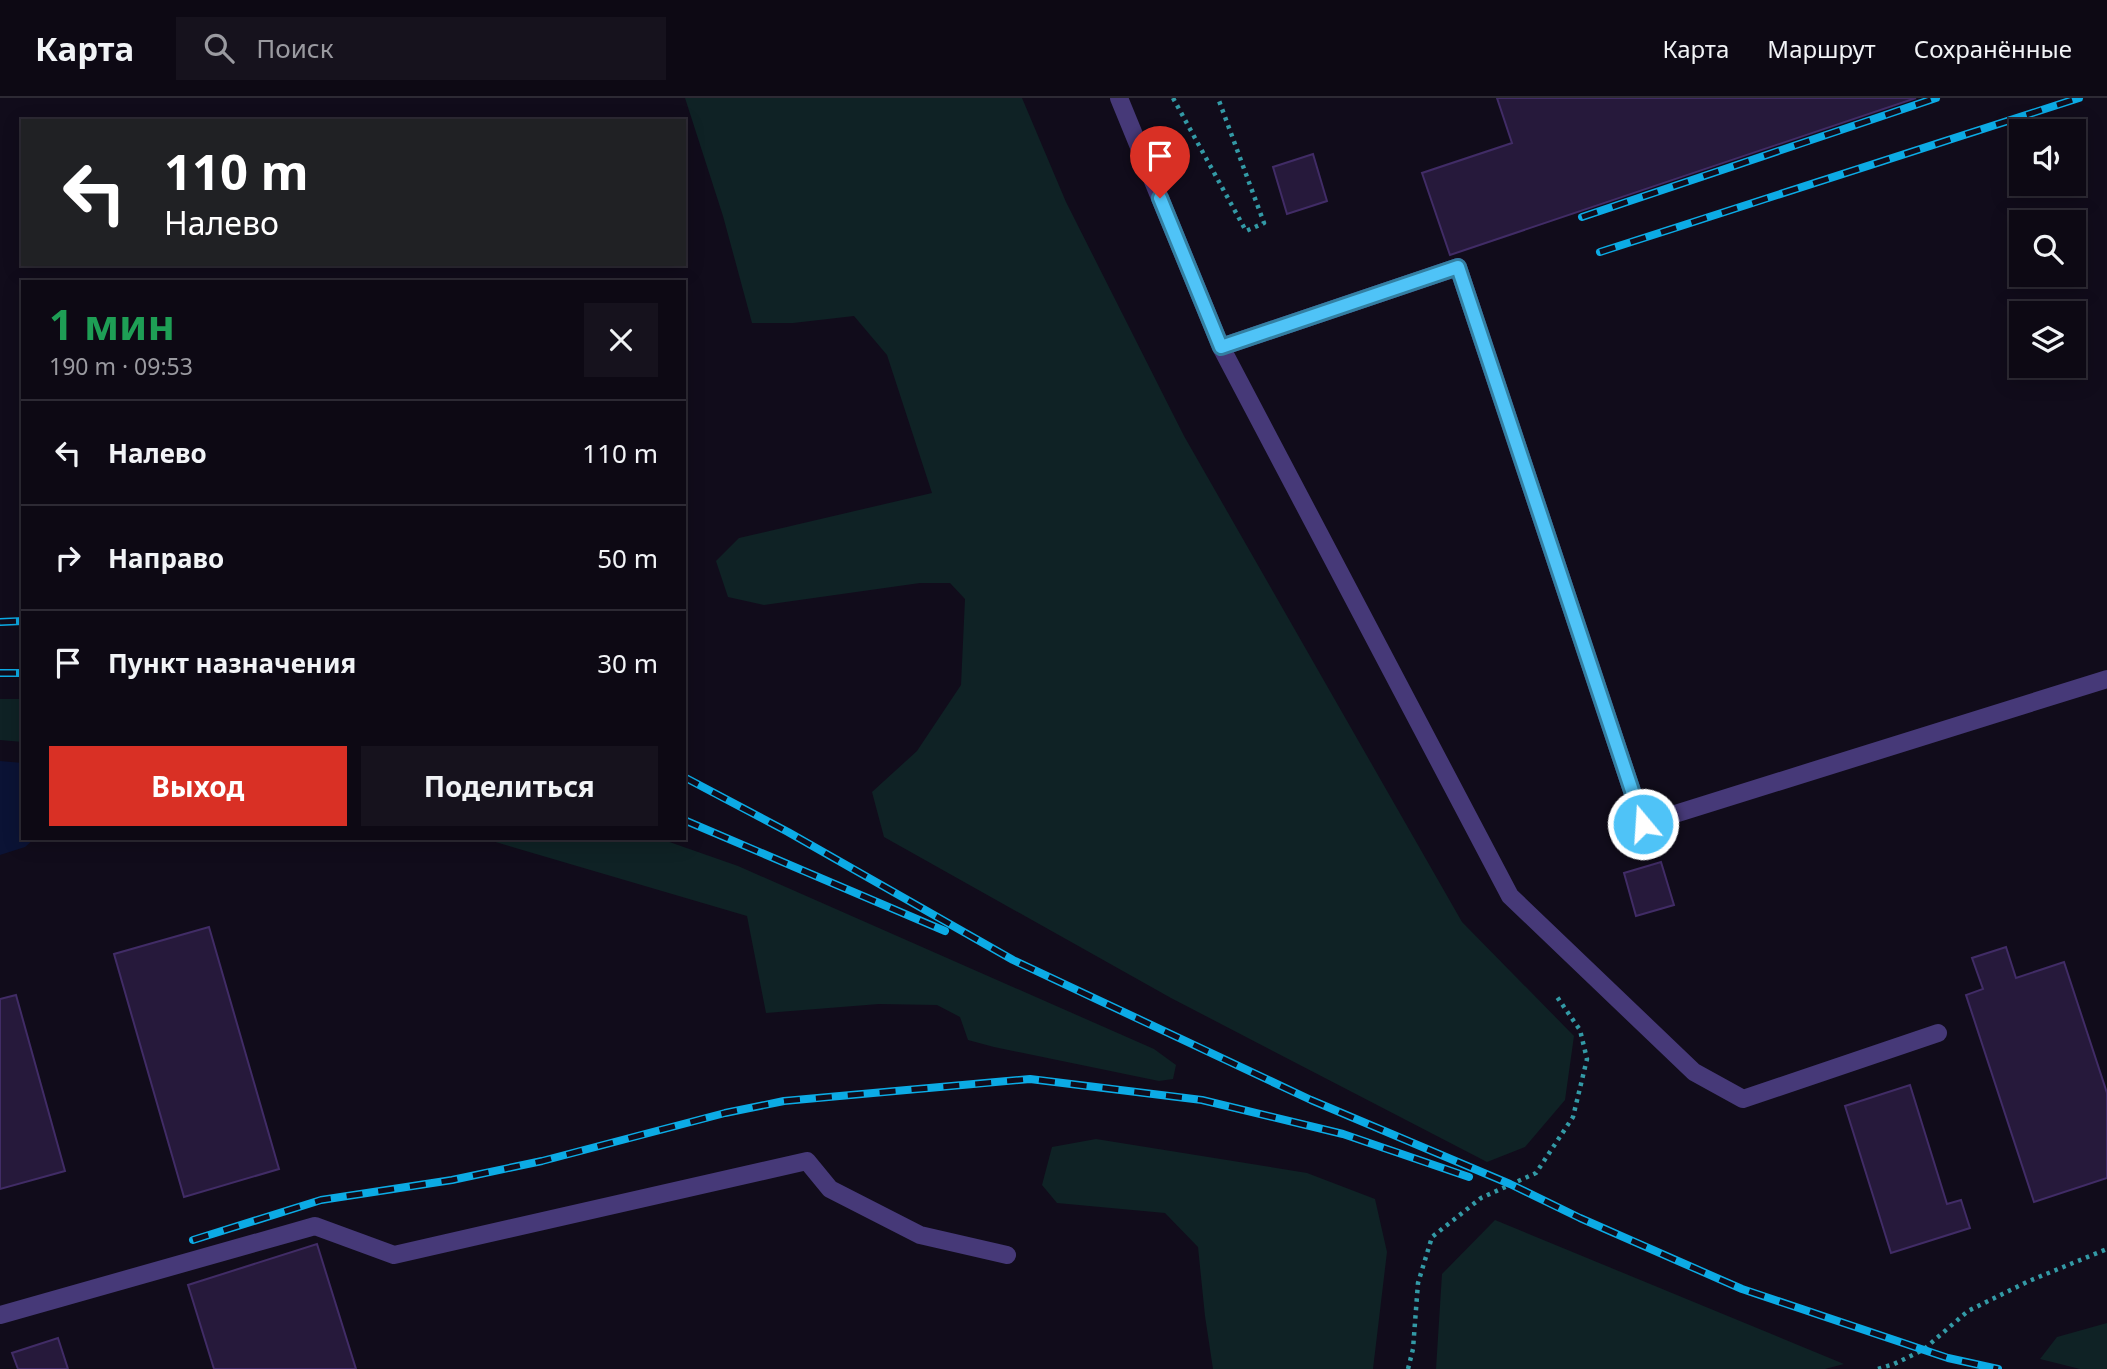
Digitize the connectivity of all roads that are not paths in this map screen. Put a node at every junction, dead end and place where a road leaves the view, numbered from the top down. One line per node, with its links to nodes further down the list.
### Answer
1 (1119, 98): 2 (lane)
2 (1221, 347): 3 (lane); 4 (lane)
3 (2107, 679)
4 (1938, 1034)
5 (1007, 1255): 6 (lane)
6 (0, 1315)

